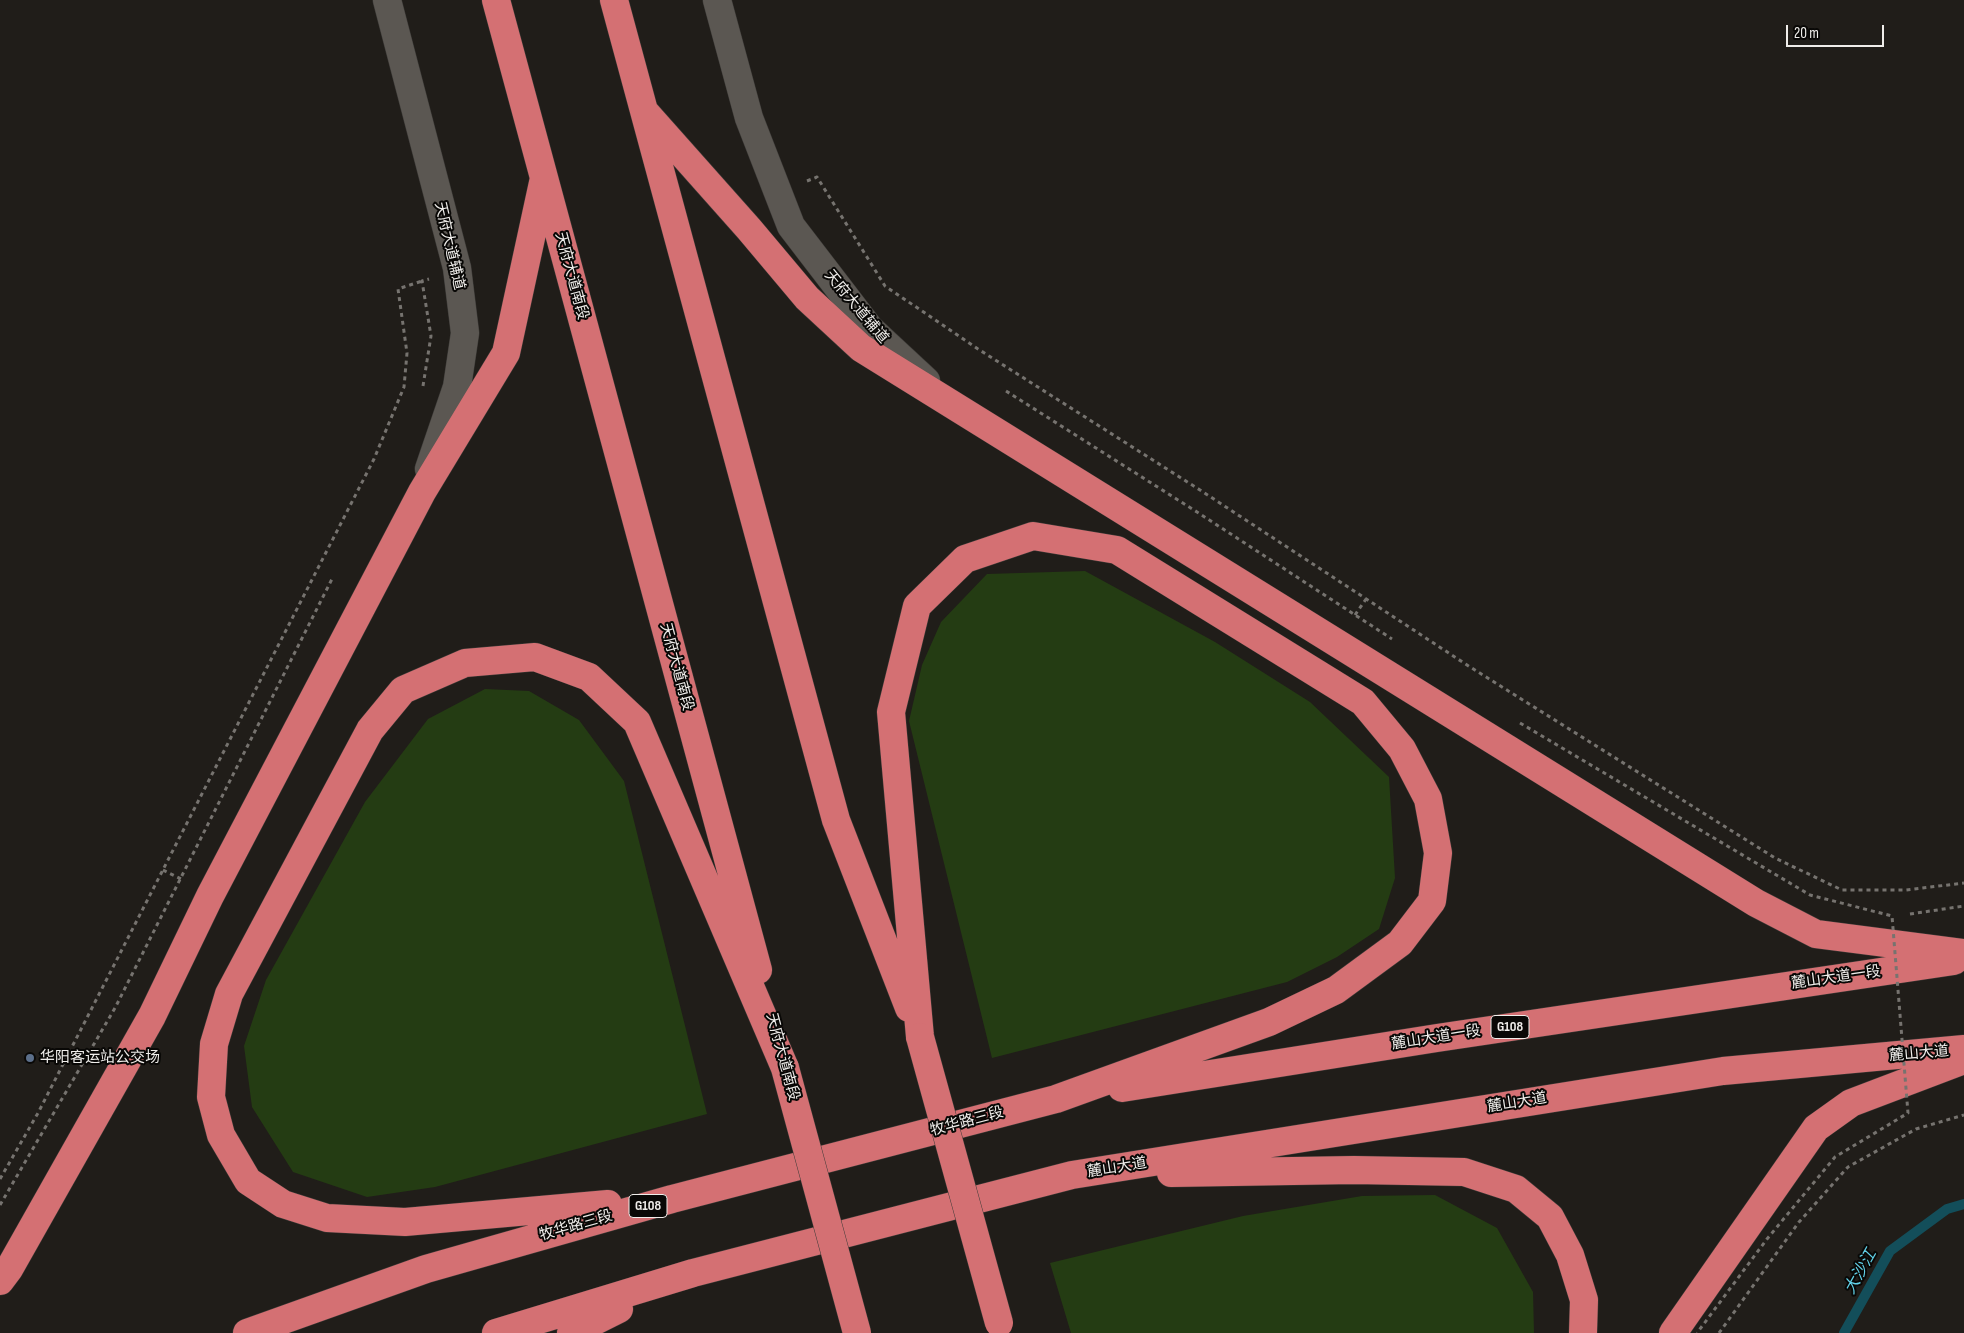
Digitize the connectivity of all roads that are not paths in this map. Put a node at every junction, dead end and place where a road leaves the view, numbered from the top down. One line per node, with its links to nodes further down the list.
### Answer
1 (387, 0): 8 (street, 天府大道辅道)
2 (496, 0): 6 (highway, 天府大道南段)
3 (614, 0): 5 (highway)
4 (717, 0): 7 (street, 天府大道辅道)
5 (645, 112): 7 (highway); 11 (highway)
6 (544, 178): 8 (highway); 14 (highway, 天府大道南段)
7 (947, 401): 9 (highway)
8 (422, 492): 19 (highway)
9 (1964, 953)
10 (1964, 960): 15 (highway, 麓山大道一段 / G108)
11 (920, 1037): 15 (highway); 20 (highway, bridge)
12 (1964, 1049): 16 (highway, 麓山大道)
13 (1964, 1060): 26 (highway)
14 (785, 1068): 17 (highway); 24 (highway, 天府大道南段, bridge)
15 (1056, 1099): 17 (highway, 牧华路三段 / G108)
16 (1072, 1175): 18 (highway); 25 (highway)
17 (672, 1199): 21 (highway, 牧华路三段 / G108)
18 (693, 1273): 22 (highway); 23 (highway)
19 (0, 1281)
20 (1001, 1330)
21 (247, 1333)
22 (496, 1333)
23 (571, 1333)
24 (857, 1333)
25 (1583, 1333)
26 (1673, 1333)

